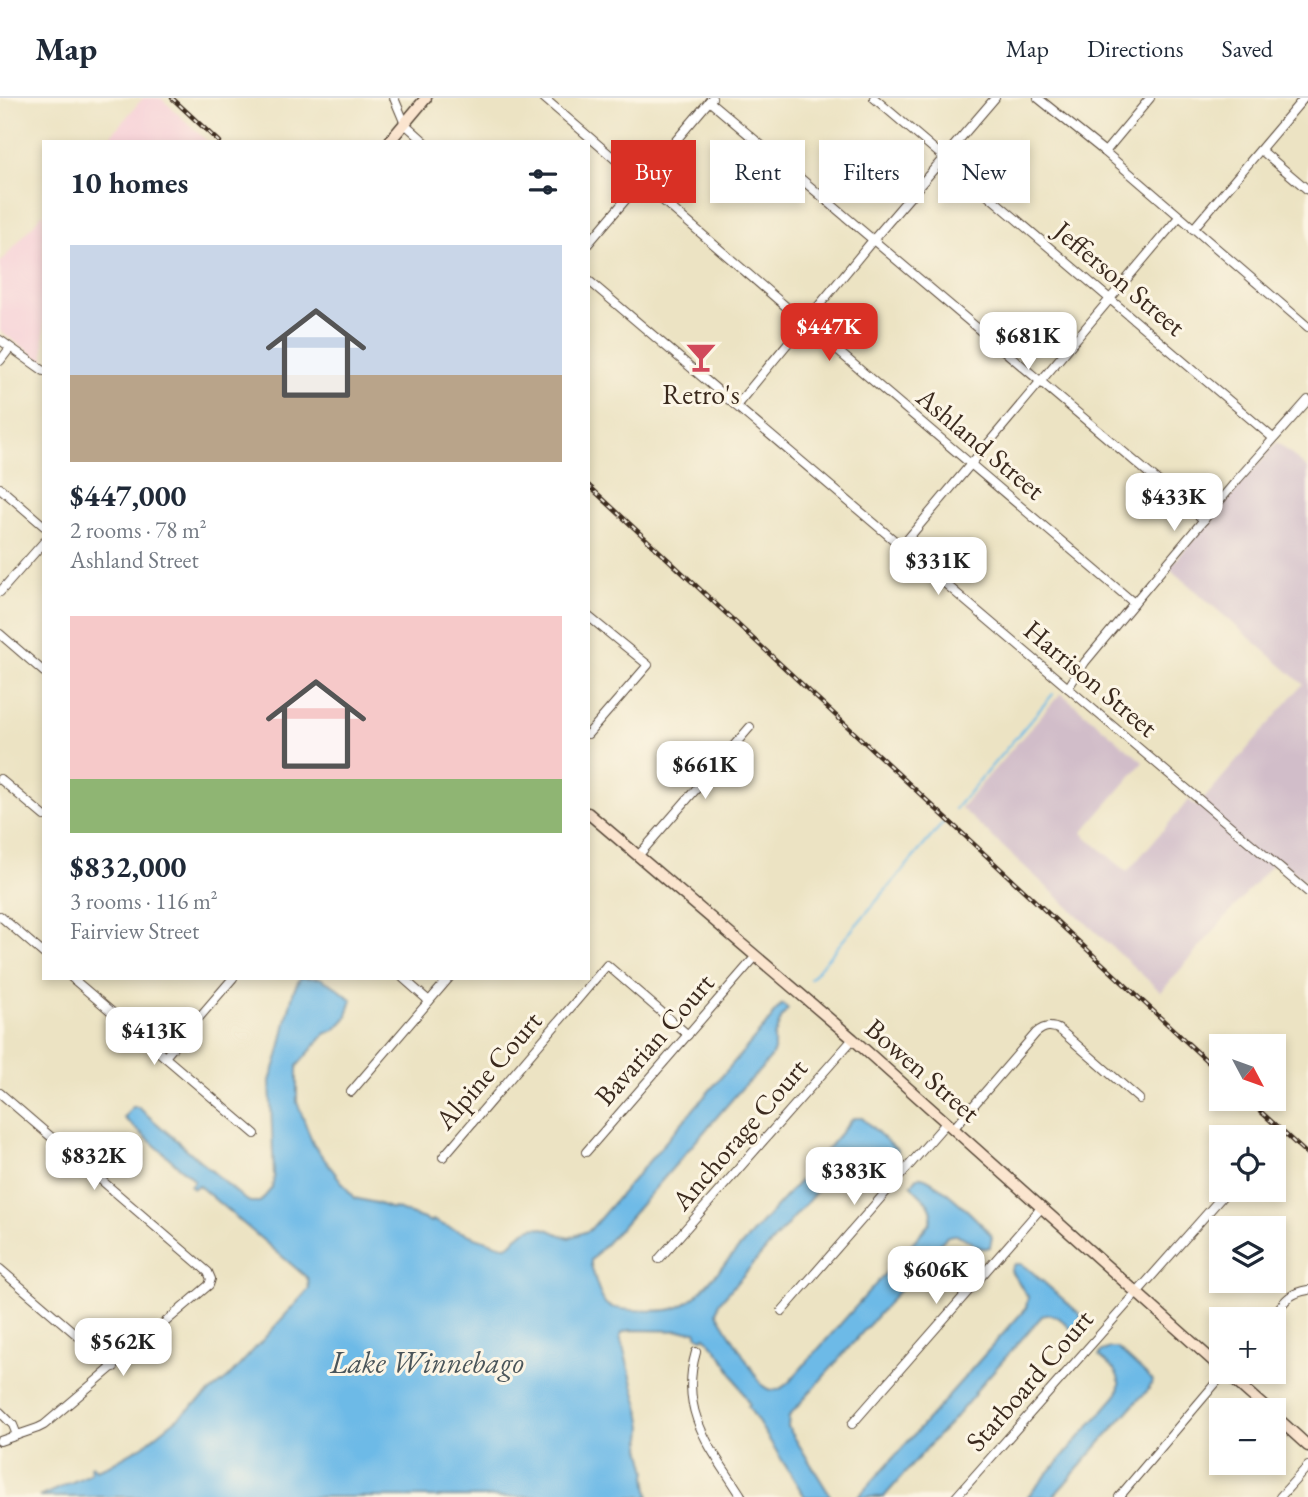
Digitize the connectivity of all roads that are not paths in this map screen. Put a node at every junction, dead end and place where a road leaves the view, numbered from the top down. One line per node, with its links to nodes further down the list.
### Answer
1 (394, 98): 10 (street)
2 (426, 98): 10 (main road)
3 (544, 98): 17 (street, Ashland Street)
4 (874, 98): 18 (street, Jefferson Street)
5 (995, 98): 14 (street)
6 (1038, 98): 16 (street)
7 (1150, 98): 16 (street)
8 (1304, 98): 15 (street)
9 (710, 99): 13 (street); 26 (street)
10 (405, 124): 11 (main road); 12 (street)
11 (391, 140)
12 (423, 140)
13 (676, 140)
14 (959, 140)
15 (1261, 150): 20 (street); 25 (street)
16 (1105, 152): 24 (street)
17 (611, 155)
18 (938, 155)
19 (938, 165): 26 (street)
20 (1308, 190)
21 (622, 203): 27 (street)
22 (666, 203): 30 (street, Ashland Street)
23 (995, 203): 29 (street, Jefferson Street)
24 (1179, 217): 25 (street); 29 (street)
25 (1193, 229): 31 (street)
26 (873, 240): 30 (street); 36 (street)
27 (590, 242)
28 (590, 283): 38 (street, Harrison Street)
29 (1110, 299): 36 (street); 39 (street, Jefferson Street)
30 (805, 323): 38 (street); 40 (street, Ashland Street)
31 (1308, 327)
32 (0, 340): 33 (street)
33 (10, 348): 34 (street); 35 (street)
34 (0, 361)
35 (42, 370)
36 (1039, 382): 40 (street); 42 (street)
37 (1308, 400): 39 (street)
38 (736, 406): 45 (street, Harrison Street)
39 (1273, 438): 42 (street)
40 (970, 464): 45 (street); 47 (street, Ashland Street)
41 (0, 488): 43 (street)
42 (1204, 520): 47 (street)
43 (42, 524)
44 (42, 544): 46 (street)
45 (901, 547): 51 (street, Harrison Street)
46 (0, 592)
47 (1134, 603): 51 (street)
48 (590, 618): 53 (street)
49 (0, 634): 50 (street)
50 (42, 670)
51 (1068, 688): 58 (street, Harrison Street)
52 (750, 727): 57 (street)
53 (590, 732)
54 (0, 779): 55 (street)
55 (42, 814)
56 (590, 817): 57 (main road, Bowen Street)
57 (638, 856): 61 (main road, Bowen Street)
58 (1308, 892)
59 (0, 916): 60 (street)
60 (42, 952)
61 (757, 956): 67 (street, Bavarian Court); 68 (main road, Bowen Street)
62 (74, 980): 69 (street)
63 (232, 980): 69 (street)
64 (405, 980): 66 (street)
65 (447, 980): 66 (street)
66 (429, 1001): 70 (street)
67 (688, 1035): 75 (street, Bavarian Court); 76 (street, Alpine Court)
68 (853, 1039): 73 (main road, Bowen Street); 79 (street, Anchorage Court)
69 (165, 1057): 74 (street)
70 (351, 1092)
71 (0, 1093): 87 (street)
72 (1139, 1099): 73 (street)
73 (951, 1125): 78 (main road, Bowen Street); 84 (street)
74 (255, 1133)
75 (586, 1152)
76 (443, 1157)
77 (1217, 1202): 82 (street, Starboard Court)
78 (1042, 1207): 82 (main road, Bowen Street); 92 (street)
79 (659, 1259)
80 (0, 1269): 87 (street)
81 (1308, 1290): 83 (street)
82 (1136, 1292): 86 (main road, Bowen Street); 99 (street, Starboard Court)
83 (1281, 1307)
84 (782, 1311)
85 (696, 1352): 98 (street)
86 (1209, 1358)
87 (114, 1367): 94 (street)
88 (1213, 1384): 100 (street)
89 (1239, 1384): 90 (main road, Bowen Street)
90 (1254, 1398)
91 (0, 1412): 94 (street)
92 (852, 1424)
93 (1286, 1427): 96 (main road)
94 (18, 1435): 95 (street)
95 (0, 1441)
96 (1308, 1446)
97 (1308, 1466): 101 (street)
98 (742, 1497)
99 (956, 1497)
100 (1119, 1497)
101 (1280, 1497)

